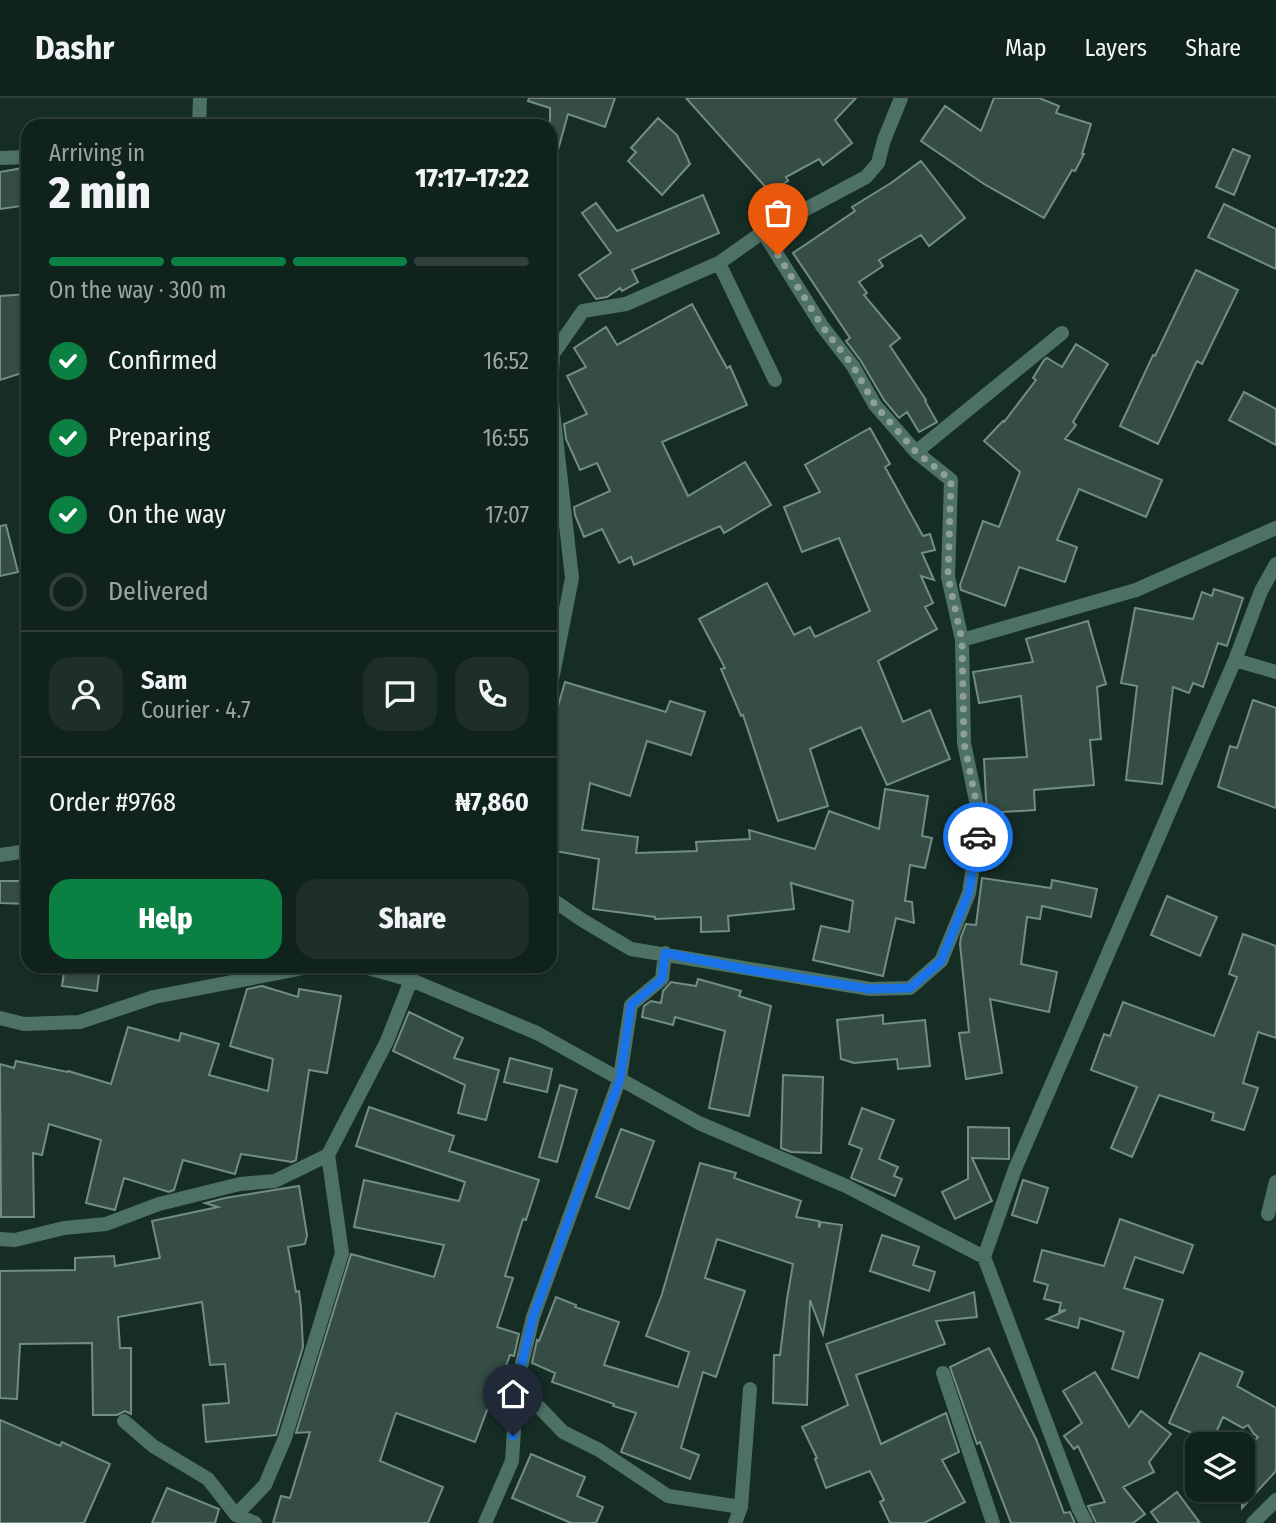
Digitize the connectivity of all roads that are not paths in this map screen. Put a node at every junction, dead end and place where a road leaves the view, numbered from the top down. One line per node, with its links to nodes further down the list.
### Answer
1 (200, 98): 3 (street)
2 (901, 98): 6 (street)
3 (199, 119)
4 (21, 157): 5 (street)
5 (0, 158)
6 (763, 232): 7 (street); 12 (street)
7 (719, 263): 9 (street); 10 (street)
8 (1062, 333): 12 (street)
9 (557, 348)
10 (775, 380)
11 (557, 446): 16 (street)
12 (916, 452): 15 (street)
13 (1276, 528): 15 (street)
14 (1276, 564): 17 (street)
15 (962, 640): 22 (street)
16 (557, 654)
17 (1235, 660): 18 (street); 32 (street)
18 (1276, 671)
19 (21, 852): 20 (street)
20 (0, 855)
21 (557, 903): 22 (street)
22 (665, 953): 27 (street)
23 (278, 973): 26 (street)
24 (386, 973): 25 (street)
25 (411, 980): 27 (street); 28 (street)
26 (0, 1018)
27 (620, 1079): 32 (street); 34 (street)
28 (328, 1155): 31 (street); 39 (street)
29 (1276, 1182): 30 (street)
30 (1268, 1214)
31 (0, 1239)
32 (984, 1257): 44 (street)
33 (943, 1373): 43 (street)
34 (517, 1384): 38 (street); 41 (street)
35 (750, 1389): 38 (street)
36 (124, 1421): 39 (street)
37 (1276, 1500): 45 (street)
38 (741, 1507): 42 (street)
39 (236, 1515): 40 (street)
40 (256, 1523)
41 (485, 1523)
42 (736, 1523)
43 (993, 1523)
44 (1086, 1523)
45 (1253, 1523)

